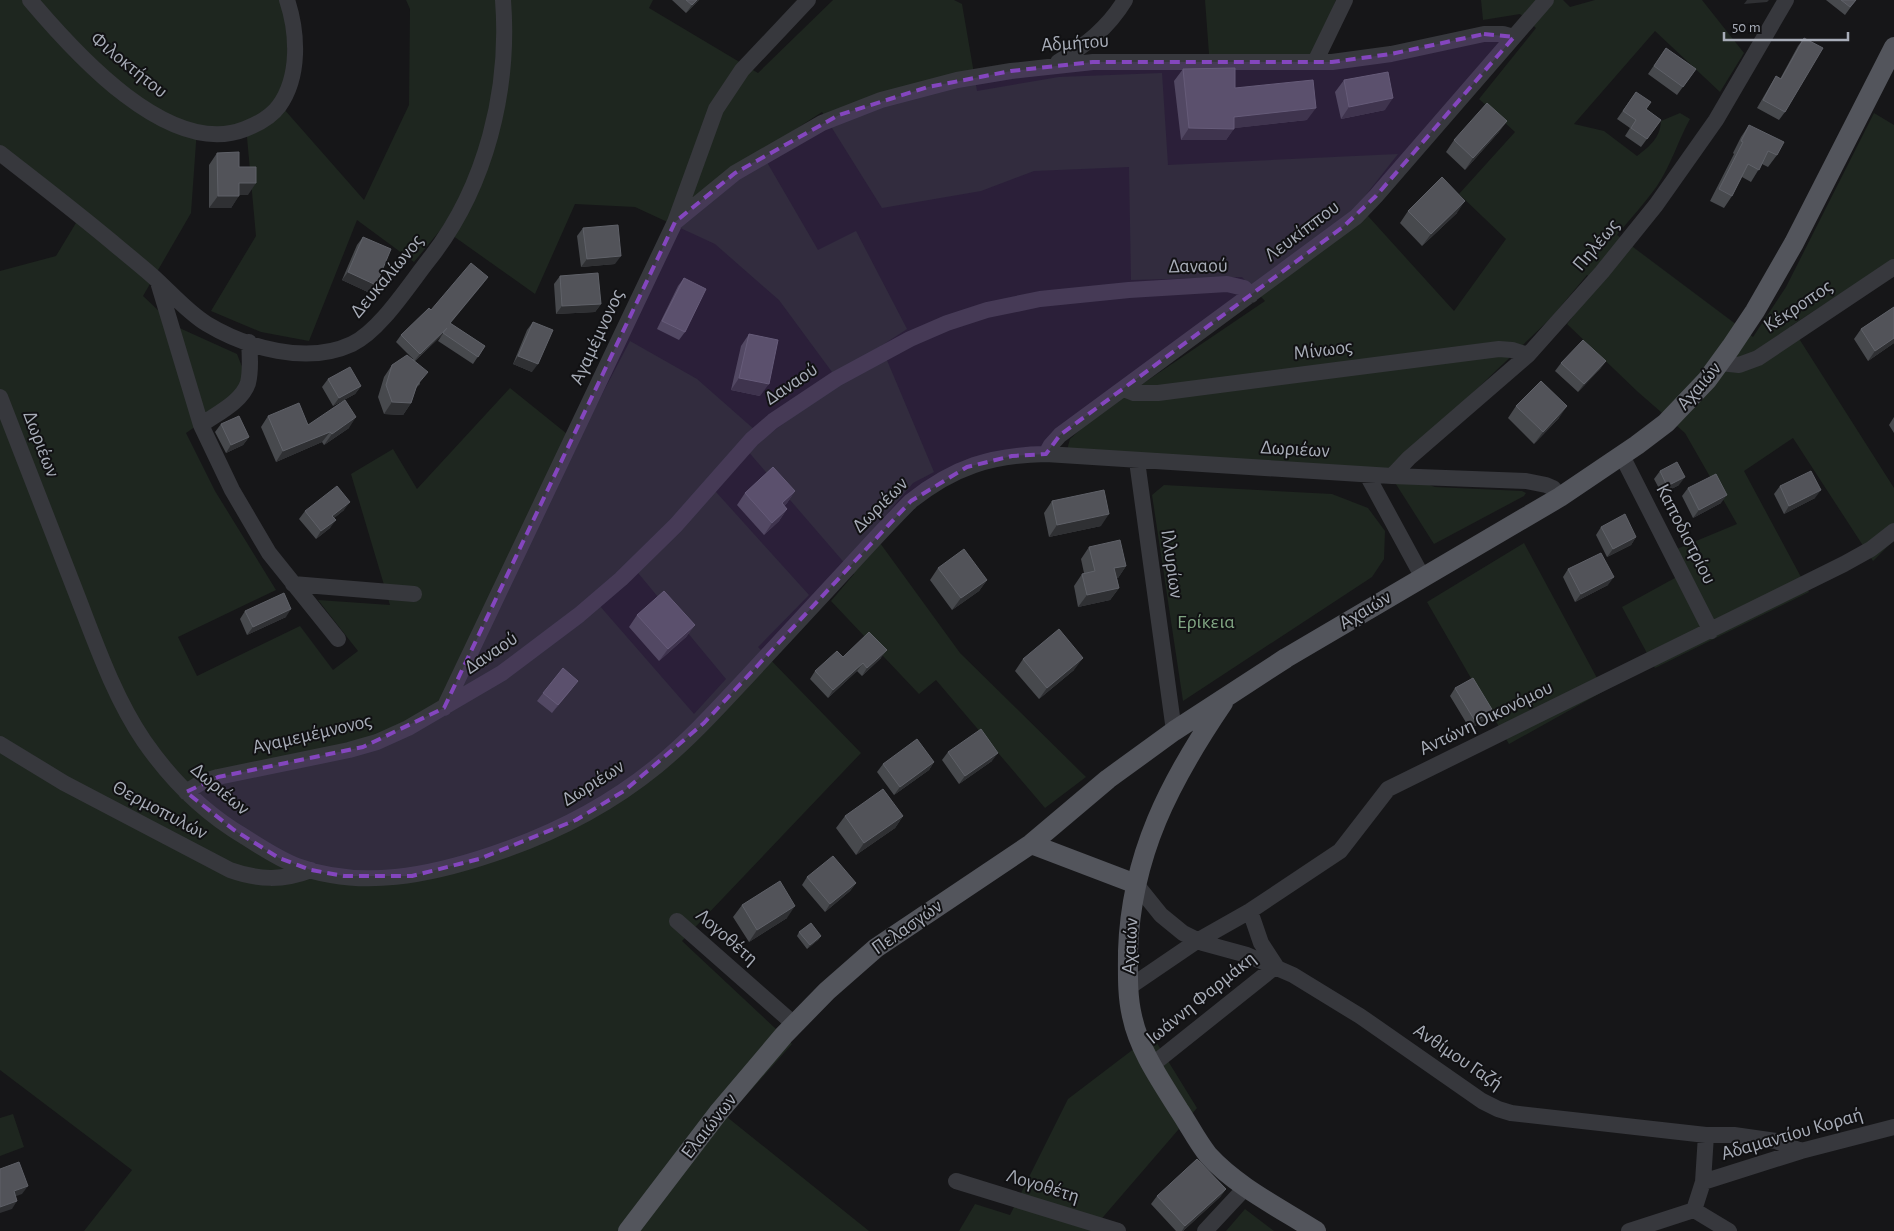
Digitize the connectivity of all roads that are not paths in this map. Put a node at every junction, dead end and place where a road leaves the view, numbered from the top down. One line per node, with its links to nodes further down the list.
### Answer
1 (30, 0): 2 (street, Φιλοκτήτου)
2 (287, 0)
3 (502, 0): 18 (street, Δευκαλίωνος)
4 (808, 0): 14 (street, Αγαμέμνονος)
5 (1125, 0): 12 (street)
6 (1345, 0): 11 (street)
7 (1786, 0): 19 (street, Πηλέως)
8 (1547, 1): 9 (street, Λευκίππου)
9 (1514, 38): 11 (street, Αδμήτου); 17 (street, Λευκίππου)
10 (1894, 47): 20 (main road, Αχαιών)
11 (1315, 62): 12 (street, Αδμήτου)
12 (1054, 65): 14 (street, Αδμήτου)
13 (0, 153): 16 (street, Δευκαλίωνος)
14 (675, 222): 37 (street, Αγαμέμνονος)
15 (1894, 267): 20 (street, Κέκροπος)
16 (157, 280): 18 (street, Δευκαλίωνος); 23 (street)
17 (1251, 295): 21 (street, Λευκίππου); 37 (street, Δαναού)
18 (249, 342): 23 (street)
19 (1528, 355): 21 (street, Μίνωος); 28 (street, Πηλέως)
20 (1720, 363): 25 (main road, Αχαιών)
21 (1124, 389): 24 (street, Λευκίππου)
22 (0, 397): 40 (street, Δωριέων)
23 (201, 425): 32 (street)
24 (1046, 454): 26 (street, Δωριέων); 42 (street, Δωριέων)
25 (1622, 456): 29 (main road, Αχαιών); 34 (street, Καποδιστρίου)
26 (1137, 461): 27 (street, Δωριέων); 38 (street, Ιλλυρίων)
27 (1367, 475): 28 (street, Δωριέων); 31 (street)
28 (1392, 476): 29 (street, Δωριέων)
29 (1560, 497): 31 (main road, Αχαιών)
30 (1894, 531): 34 (street, Αντώνη Οικονόμου)
31 (1422, 576): 36 (main road, Αχαιών)
32 (293, 584): 33 (street); 35 (street)
33 (414, 594)
34 (1711, 631): 44 (street, Αντώνη Οικονόμου)
35 (338, 639)
36 (1228, 696): 38 (main road, Πελασγών); 43 (main road, Αχαιών)
37 (444, 708): 40 (street, Αγαμεμέμνονος)
38 (1174, 732): 41 (main road, Πελασγών)
39 (0, 744): 42 (street, Θερμοπυλών)
40 (186, 792): 42 (street, Δωριέων)
41 (1031, 844): 43 (main road); 49 (main road, Πελασγών)
42 (311, 870)
43 (1136, 884): 46 (street, Ανθίμου Γαζή); 48 (main road, Αχαιών)
44 (1250, 911): 46 (street, Αντώνη Οικονόμου); 47 (street, Ιωάννη Φαρμάκη)
45 (677, 921): 49 (street, Λογοθέτη)
46 (1197, 941): 47 (street, Ανθίμου Γαζή); 48 (street, Αντώνη Οικονόμου)
47 (1276, 966): 50 (street, Ιωάννη Φαρμάκη); 52 (street, Ανθίμου Γαζή)
48 (1128, 988): 50 (main road, Αχαιών)
49 (794, 1024): 59 (main road, Ελαιώνων)
50 (1152, 1065): 56 (main road, Αχαιών)
51 (1894, 1127): 53 (street, Αδαμαντίου Κοραή)
52 (1706, 1135): 53 (street, Ανθίμου Γαζή); 55 (street)
53 (1802, 1151): 55 (street, Αδαμαντίου Κοραή)
54 (956, 1181): 60 (street, Λογοθέτη)
55 (1703, 1182): 57 (street)
56 (1246, 1187): 58 (main road, Αχαιών); 61 (street)
57 (1694, 1210): 63 (street); 64 (street)
58 (1294, 1224): 62 (main road, Αχαιών)
59 (628, 1231)
60 (1118, 1231)
61 (1205, 1231)
62 (1316, 1231)
63 (1629, 1231)
64 (1729, 1231)

